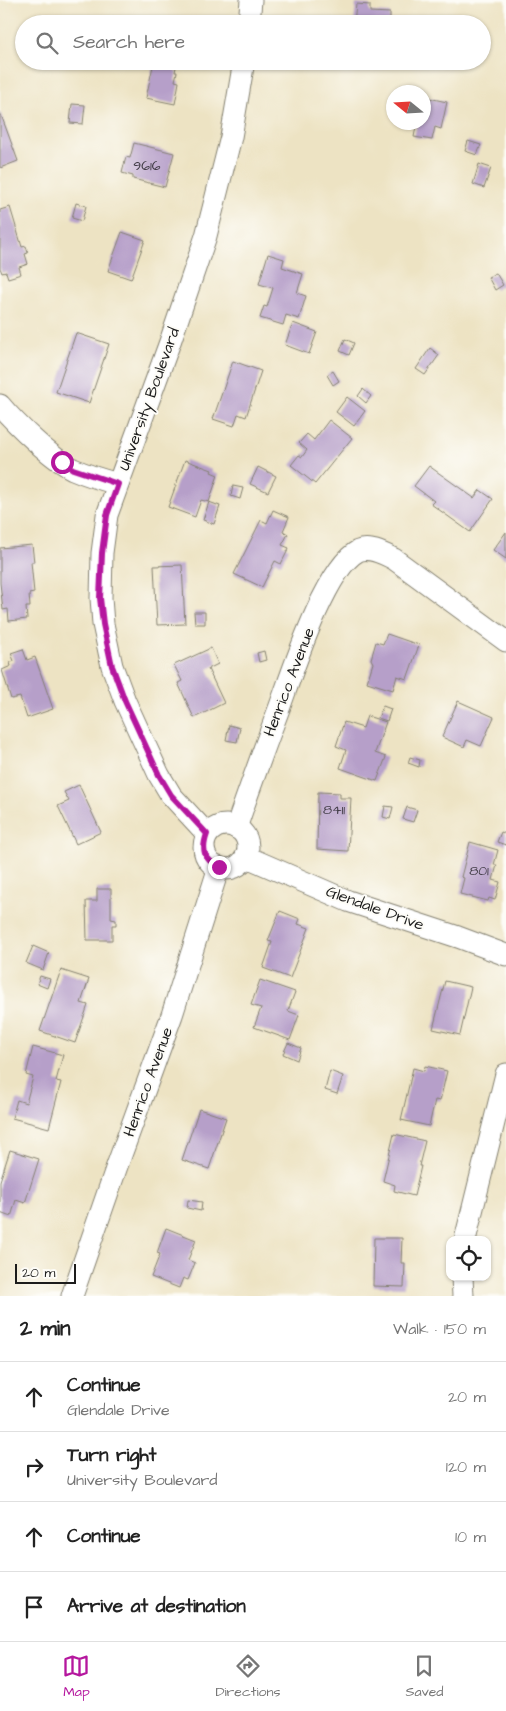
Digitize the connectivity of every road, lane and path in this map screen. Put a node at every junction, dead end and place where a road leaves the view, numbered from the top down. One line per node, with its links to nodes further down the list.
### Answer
1 (251, 0): 2 (street)
2 (250, 15)
3 (242, 70): 5 (street, University Boulevard)
4 (0, 405): 5 (street)
5 (118, 484): 8 (street, University Boulevard)
6 (506, 641): 7 (street, Henrico Avenue)
7 (236, 828): 8 (street); 9 (street)
8 (207, 834): 10 (street)
9 (247, 857): 10 (street); 11 (street, Glendale Drive)
10 (219, 867): 15 (street, Henrico Avenue)
11 (506, 954)
12 (506, 1074): 13 (street)
13 (466, 1236)
14 (462, 1281): 16 (street)
15 (72, 1296)
16 (463, 1296)

